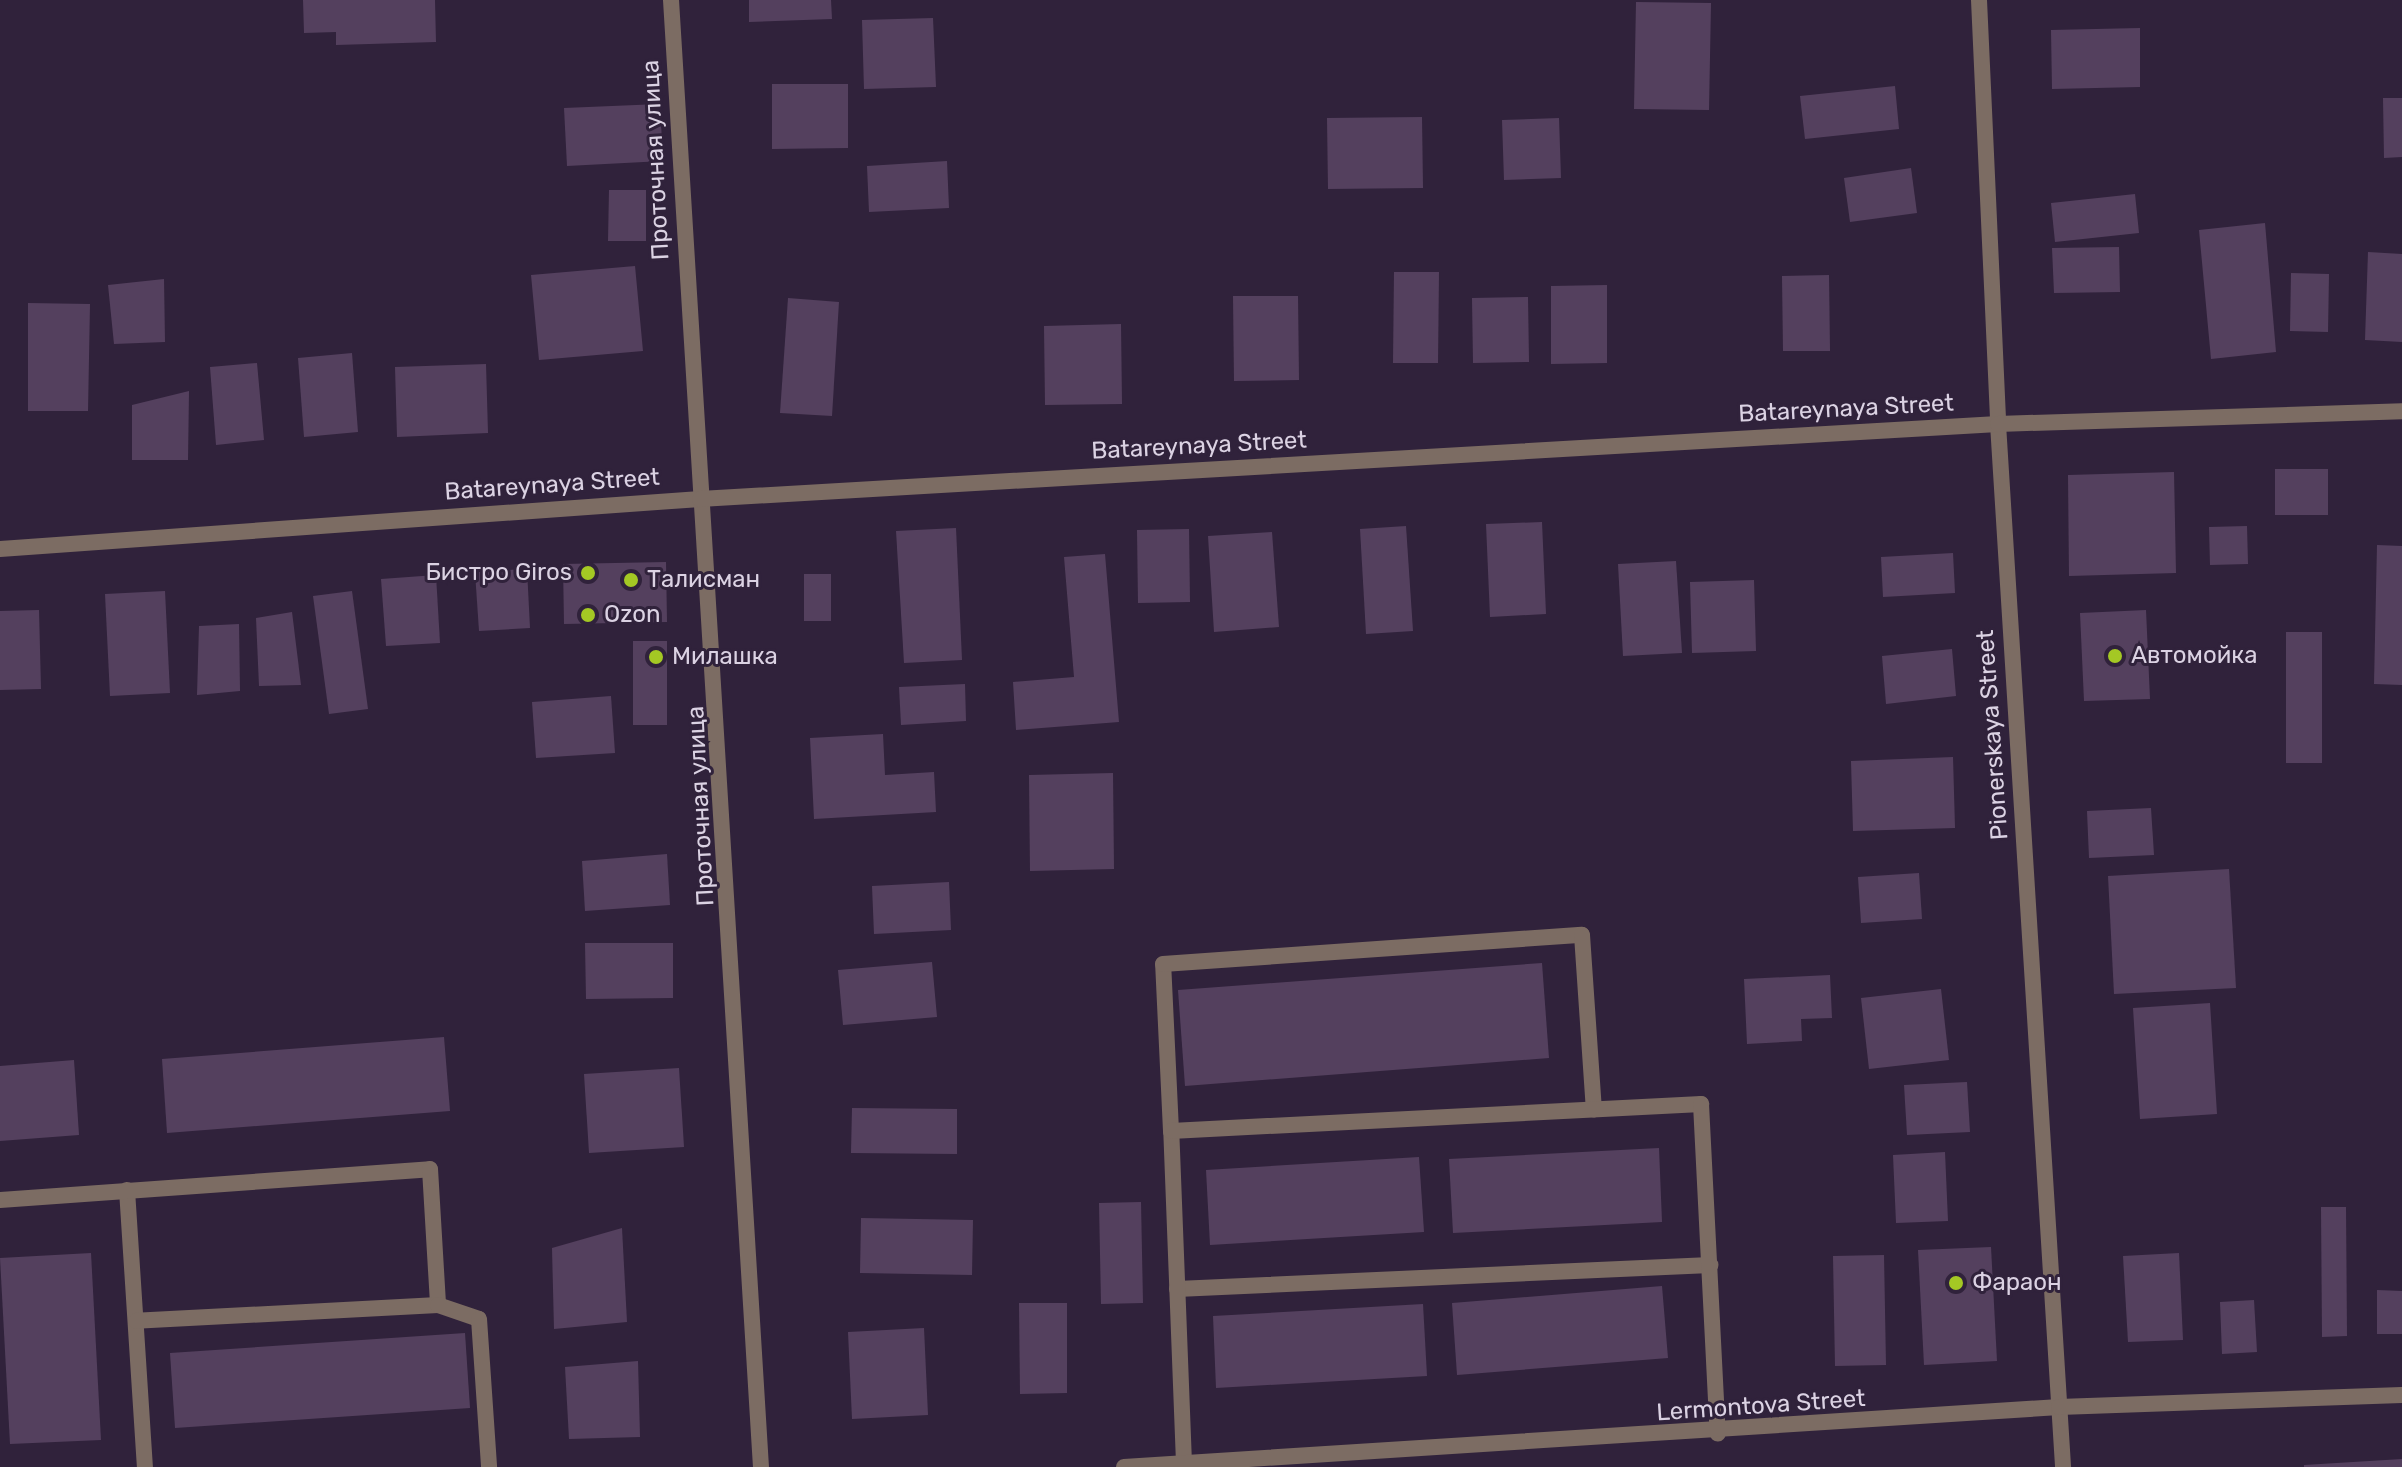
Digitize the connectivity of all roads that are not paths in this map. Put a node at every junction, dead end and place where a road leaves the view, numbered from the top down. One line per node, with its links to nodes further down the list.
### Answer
1 (671, 0): 5 (street, Проточная улица)
2 (1979, 0): 4 (street, Pionerskaya Street)
3 (2402, 411): 4 (street, Batareynaya Street)
4 (1998, 424): 5 (street, Batareynaya Street); 16 (street, Pionerskaya Street)
5 (700, 499): 6 (street, Batareynaya Street); 21 (street, Проточная улица)
6 (0, 549)
7 (1594, 1110): 8 (street); 8 (street); 11 (street)
8 (1171, 1131): 12 (street)
9 (127, 1190): 10 (street); 13 (street); 14 (street)
10 (0, 1200)
11 (1710, 1265): 12 (street); 17 (street)
12 (1177, 1289): 18 (street)
13 (438, 1305): 14 (street); 20 (street)
14 (136, 1321): 19 (street)
15 (2402, 1395): 16 (street, Lermontova Street)
16 (2059, 1407): 17 (street, Lermontova Street); 23 (street, Pionerskaya Street)
17 (1718, 1434): 18 (street, Lermontova Street)
18 (1184, 1463): 22 (street, Lermontova Street)
19 (145, 1467)
20 (489, 1467)
21 (761, 1467)
22 (1124, 1467)
23 (2063, 1467)

